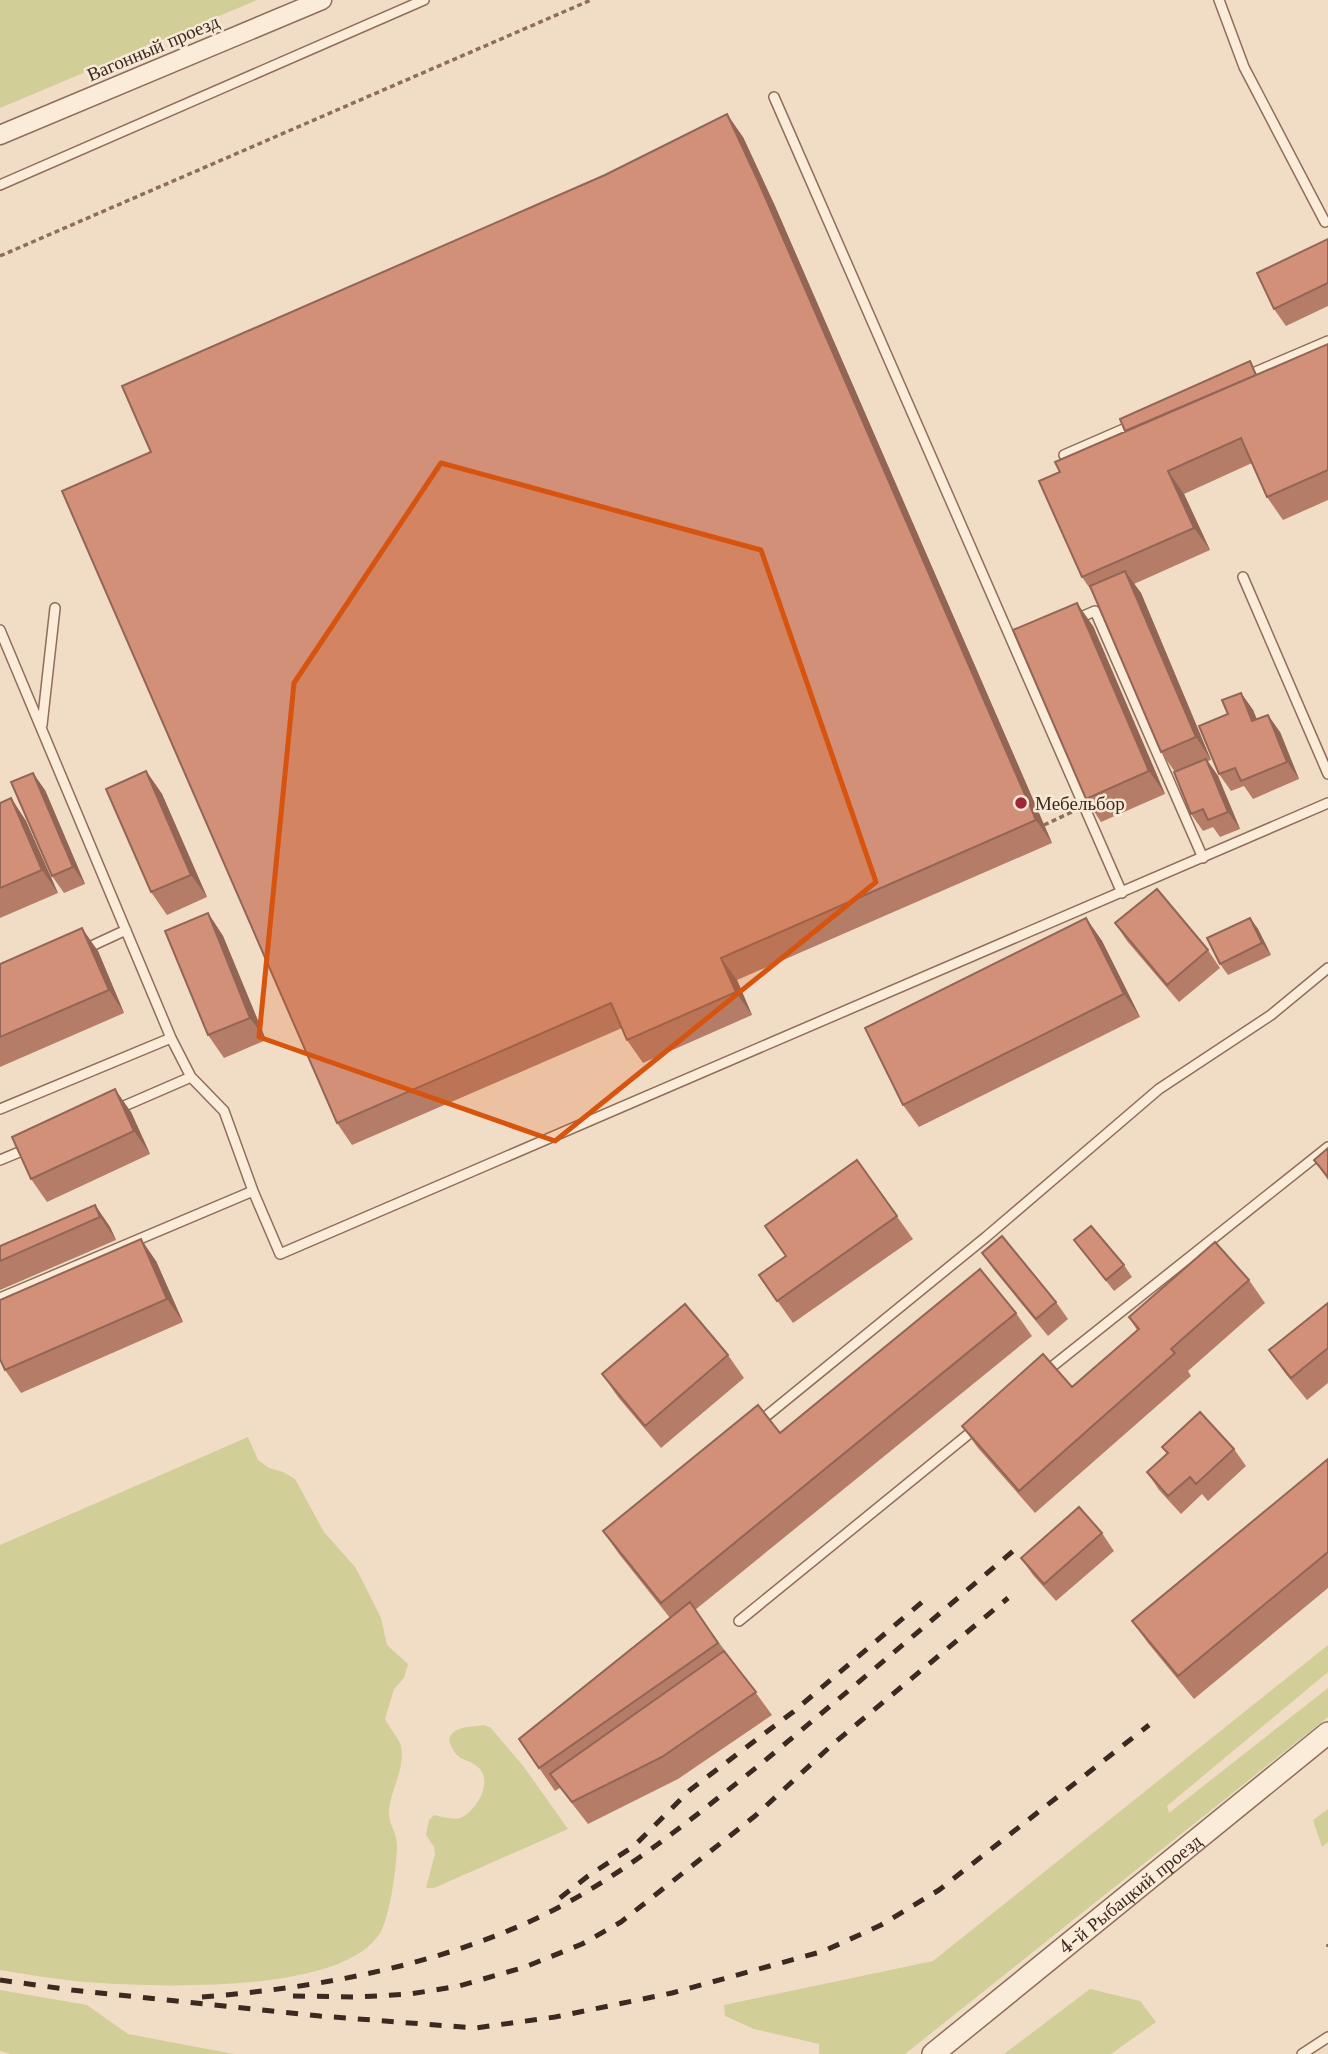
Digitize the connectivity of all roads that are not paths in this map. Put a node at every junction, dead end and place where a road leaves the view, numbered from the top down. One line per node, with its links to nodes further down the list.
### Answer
1 (323, 0): 5 (street, Вагонный проезд)
2 (424, 0): 6 (lane)
3 (1219, 0): 7 (lane)
4 (774, 97): 17 (lane)
5 (0, 135)
6 (0, 185)
7 (1325, 222)
8 (1328, 341): 9 (lane)
9 (1240, 379)
10 (1139, 422): 11 (lane)
11 (1063, 454)
12 (1243, 577): 19 (lane)
13 (55, 608): 18 (lane)
14 (1060, 626): 21 (lane)
15 (0, 630): 18 (lane)
16 (1026, 642): 17 (lane)
17 (1014, 647): 22 (lane)
18 (41, 728): 23 (lane)
19 (1328, 774)
20 (1328, 803): 21 (lane)
21 (1203, 858): 22 (lane)
22 (1122, 893): 33 (lane)
23 (126, 930): 24 (lane); 26 (lane)
24 (76, 953)
25 (1328, 968): 37 (lane)
26 (171, 1038): 27 (lane); 28 (lane)
27 (191, 1077): 29 (lane); 33 (lane)
28 (0, 1109)
29 (102, 1116)
30 (38, 1143): 32 (lane)
31 (1328, 1147): 35 (lane)
32 (0, 1160)
33 (253, 1191): 34 (lane)
34 (0, 1298)
35 (1037, 1379)
36 (983, 1422): 38 (lane)
37 (753, 1427)
38 (738, 1621)
39 (1328, 1733): 41 (street, 4-й Рыбацкий проезд)
40 (1328, 2037): 42 (lane)
41 (933, 2054)
42 (1302, 2054)

